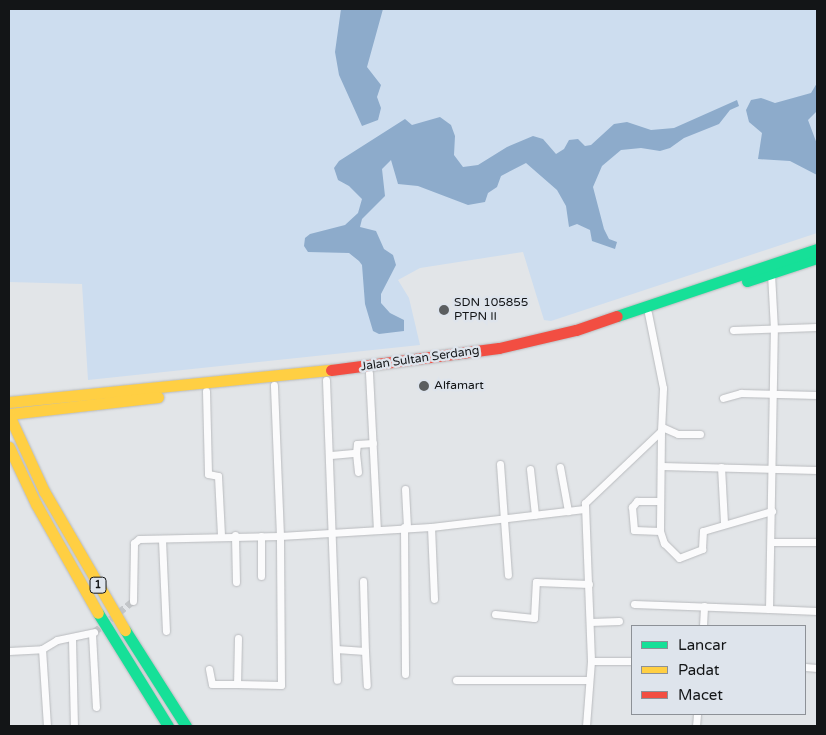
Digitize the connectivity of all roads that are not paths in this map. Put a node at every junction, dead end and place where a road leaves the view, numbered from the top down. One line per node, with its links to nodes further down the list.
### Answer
1 (817, 249): 15 (highway, Jalan Sultan Serdang)
2 (817, 258): 3 (highway, Jalan Sultan Serdang)
3 (771, 274): 4 (highway, Jalan Sultan Serdang); 6 (street)
4 (648, 313): 8 (highway, Jalan Sultan Serdang); 18 (street)
5 (817, 327): 6 (street)
6 (774, 329): 7 (street); 12 (street)
7 (733, 330)
8 (369, 373): 9 (highway, Jalan Sultan Serdang); 20 (street)
9 (326, 380): 10 (highway, Jalan Sultan Serdang); 23 (street)
10 (274, 385): 11 (highway, Jalan Sultan Serdang); 48 (street)
11 (206, 392): 15 (highway, Jalan Sultan Serdang); 45 (street)
12 (772, 393): 13 (street); 14 (street); 28 (street)
13 (817, 395)
14 (723, 398)
15 (100, 399): 16 (highway, Jalan Sultan Serdang); 17 (highway, Jalan Sultan Serdang)
16 (9, 402)
17 (9, 415): 87 (highway, 1)
18 (661, 429): 19 (street); 25 (street); 34 (street)
19 (700, 434)
20 (373, 443): 22 (street); 42 (street)
21 (9, 447): 86 (highway, 1)
22 (356, 453): 23 (street); 31 (street)
23 (331, 455): 43 (street)
24 (500, 464): 38 (street)
25 (661, 466): 27 (street); 33 (street)
26 (560, 467): 35 (street)
27 (721, 467): 28 (street); 39 (street)
28 (772, 468): 30 (street); 36 (street)
29 (530, 469): 37 (street)
30 (817, 470)
31 (358, 472)
32 (404, 489): 40 (street)
33 (659, 501): 44 (street); 44 (street)
34 (584, 509): 35 (street); 56 (street)
35 (568, 511): 37 (street)
36 (772, 511): 39 (street); 50 (street)
37 (535, 516): 38 (street)
38 (504, 518): 41 (street); 52 (street)
39 (724, 523): 44 (street)
40 (405, 527): 41 (street); 42 (street); 77 (street)
41 (432, 527): 57 (street)
42 (377, 529): 43 (street)
43 (332, 531): 48 (street); 71 (street)
44 (660, 531)
45 (221, 536): 46 (street); 49 (street)
46 (234, 536): 47 (street); 55 (street)
47 (261, 536): 48 (street); 53 (street)
48 (280, 536): 81 (street)
49 (162, 540): 58 (street); 67 (street)
50 (771, 542): 51 (street); 61 (street)
51 (817, 542)
52 (508, 575)
53 (261, 576)
54 (363, 581): 73 (street)
55 (236, 582)
56 (589, 584): 63 (street); 65 (street)
57 (434, 599)
58 (133, 601)
59 (634, 604): 60 (street)
60 (704, 606): 61 (street); 66 (street)
61 (768, 609): 62 (street)
62 (817, 611)
63 (495, 614)
64 (619, 621): 65 (street)
65 (590, 622): 74 (street)
66 (703, 625)
67 (166, 631)
68 (72, 638): 70 (street); 83 (street); 85 (street)
69 (238, 638): 81 (street)
70 (42, 649): 72 (street); 84 (street)
71 (336, 649): 73 (street); 78 (street)
72 (9, 651)
73 (365, 651): 82 (street)
74 (591, 660): 75 (street); 80 (street)
75 (631, 661)
76 (209, 669): 81 (street)
77 (405, 674)
78 (337, 680)
79 (456, 680): 80 (street)
80 (589, 680): 88 (street)
81 (237, 684)
82 (368, 685)
83 (96, 707)
84 (47, 726)
85 (74, 726)
86 (168, 726)
87 (186, 726)
88 (586, 726)

